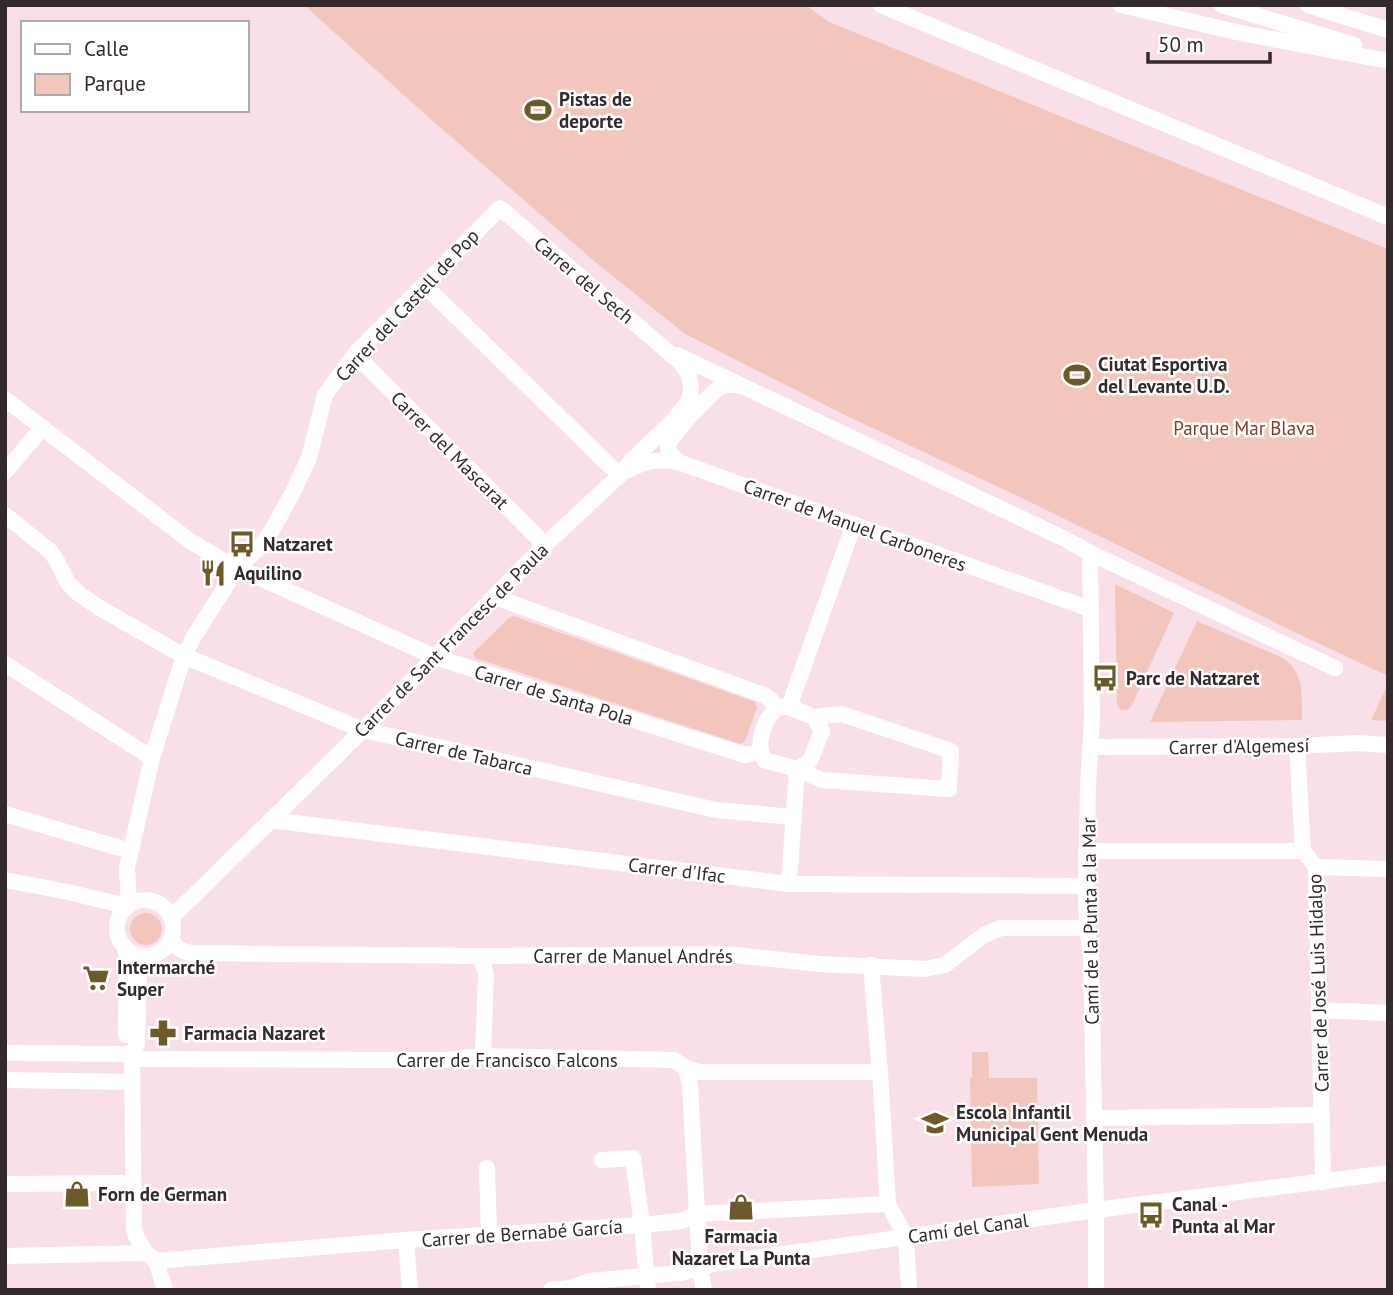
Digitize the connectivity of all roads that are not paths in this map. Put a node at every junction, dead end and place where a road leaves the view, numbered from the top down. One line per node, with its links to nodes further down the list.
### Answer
1 (881, 5): 10 (street)
2 (1121, 5): 8 (street)
3 (1222, 5): 7 (street)
4 (1308, 5): 6 (street)
5 (1334, 5): 6 (street)
6 (1388, 29)
7 (1388, 55)
8 (1388, 61)
9 (500, 208): 11 (street, Carrer del Castell de Pop); 12 (street, Carrer del Sech)
10 (1388, 217)
11 (424, 285): 13 (street, Carrer del Castell de Pop); 18 (street)
12 (669, 351): 14 (street); 18 (street, Carrer de Sant Francesc de Paula)
13 (355, 354): 22 (street, Carrer del Mascarat); 24 (street, Carrer del Castell de Pop)
14 (744, 387): 17 (street); 23 (street)
15 (5, 399): 16 (street, Carrer de Santa Pola)
16 (42, 428): 19 (street); 24 (street, Carrer de Santa Pola)
17 (681, 463): 18 (street, Carrer de Manuel Carboneres); 21 (street, Carrer de Manuel Carboneres)
18 (616, 471): 22 (street, Carrer de Sant Francesc de Paula)
19 (5, 472)
20 (5, 515): 27 (street, Carrer de Tabarca)
21 (854, 524): 26 (street, Carrer de Manuel Carboneres); 31 (street)
22 (545, 545): 25 (street, Carrer de Sant Francesc de Paula)
23 (1090, 553): 26 (street, Camí de la Punta a la Mar); 30 (street)
24 (238, 567): 27 (street, Carrer del Castell de Pop); 28 (street, Carrer de Santa Pola)
25 (495, 597): 28 (street, Carrer de Sant Francesc de Paula); 31 (street)
26 (1090, 609): 36 (street, Camí de la Punta a la Mar)
27 (184, 656): 33 (street, Carrer de Tabarca); 38 (street, Carrer del Castell de Pop)
28 (435, 657): 33 (street, Carrer de Sant Francesc de Paula); 37 (street, Carrer de Santa Pola)
29 (5, 664): 38 (street)
30 (1335, 668)
31 (783, 707): 32 (street); 37 (street)
32 (814, 717): 39 (street); 39 (street)
33 (363, 730): 41 (street, Carrer de Tabarca); 42 (street, Carrer de Sant Francesc de Paula)
34 (1388, 745): 35 (street, Carrer d'Algemesí)
35 (1297, 746): 36 (street, Carrer d'Algemesí); 45 (street, Carrer de José Luis Hidalgo)
36 (1090, 747): 44 (street, Camí de la Punta a la Mar)
37 (760, 752): 39 (street)
38 (152, 758): 43 (street, Carrer del Castell de Pop)
39 (797, 769): 41 (street)
40 (5, 814): 43 (street)
41 (793, 817): 49 (street)
42 (271, 820): 49 (street, Carrer d'Ifac); 52 (street, Carrer de Sant Francesc de Paula)
43 (130, 851): 51 (street, Carrer del Castell de Pop)
44 (1086, 851): 45 (street); 50 (street, Camí de la Punta a la Mar)
45 (1303, 851): 46 (street, Carrer de José Luis Hidalgo)
46 (1316, 867): 47 (street); 59 (street, Carrer de José Luis Hidalgo)
47 (1388, 869)
48 (5, 880): 51 (street)
49 (789, 884): 50 (street, Carrer d'Ifac)
50 (1086, 886): 53 (street, Camí de la Punta a la Mar)
51 (127, 906): 52 (street); 55 (street)
52 (171, 918): 54 (street)
53 (1087, 928): 58 (street, Carrer de Manuel Andrés); 69 (street, Camí de la Punta a la Mar)
54 (171, 940): 56 (street, Carrer de Manuel Andrés); 57 (street)
55 (125, 948): 57 (street); 62 (street)
56 (480, 956): 58 (street, Carrer de Manuel Andrés); 63 (street)
57 (147, 957): 62 (street)
58 (871, 965): 65 (street)
59 (1319, 1010): 60 (street); 68 (street, Carrer de José Luis Hidalgo)
60 (1388, 1013)
61 (5, 1052): 62 (street, Carrer de Francisco Falcons)
62 (132, 1056): 63 (street, Carrer de Francisco Falcons); 67 (street)
63 (483, 1056): 64 (street, Carrer de Francisco Falcons)
64 (686, 1068): 65 (street, Carrer de Francisco Falcons); 78 (street)
65 (880, 1072): 76 (street)
66 (5, 1080): 67 (street)
67 (132, 1082): 74 (street)
68 (1322, 1115): 69 (street); 73 (street, Carrer de José Luis Hidalgo)
69 (1094, 1118): 77 (street, Camí de la Punta a la Mar)
70 (602, 1160): 79 (street)
71 (487, 1168): 80 (street)
72 (1388, 1174): 73 (street, Camí del Canal)
73 (1323, 1182): 77 (street, Camí del Canal)
74 (133, 1183): 75 (street); 84 (street)
75 (5, 1184)
76 (888, 1204): 78 (street, Carrer de Bernabé García); 81 (street)
77 (1096, 1210): 81 (street, Camí del Canal); 92 (street, Camí de la Punta a la Mar)
78 (698, 1214): 79 (street, Carrer de Bernabé García); 85 (street)
79 (642, 1225): 80 (street, Carrer de Bernabé García); 86 (street)
80 (489, 1235): 82 (street, Carrer de Bernabé García)
81 (906, 1237): 85 (street, Camí del Canal); 91 (street)
82 (406, 1240): 84 (street, Carrer de Bernabé García); 88 (street)
83 (5, 1255): 84 (street, Carrer de Bernabé García)
84 (151, 1257): 87 (street)
85 (700, 1268): 86 (street, Camí del Canal); 90 (street)
86 (648, 1283): 89 (street, Camí del Canal)
87 (165, 1290)
88 (410, 1290)
89 (551, 1290)
90 (704, 1290)
91 (909, 1290)
92 (1096, 1290)

